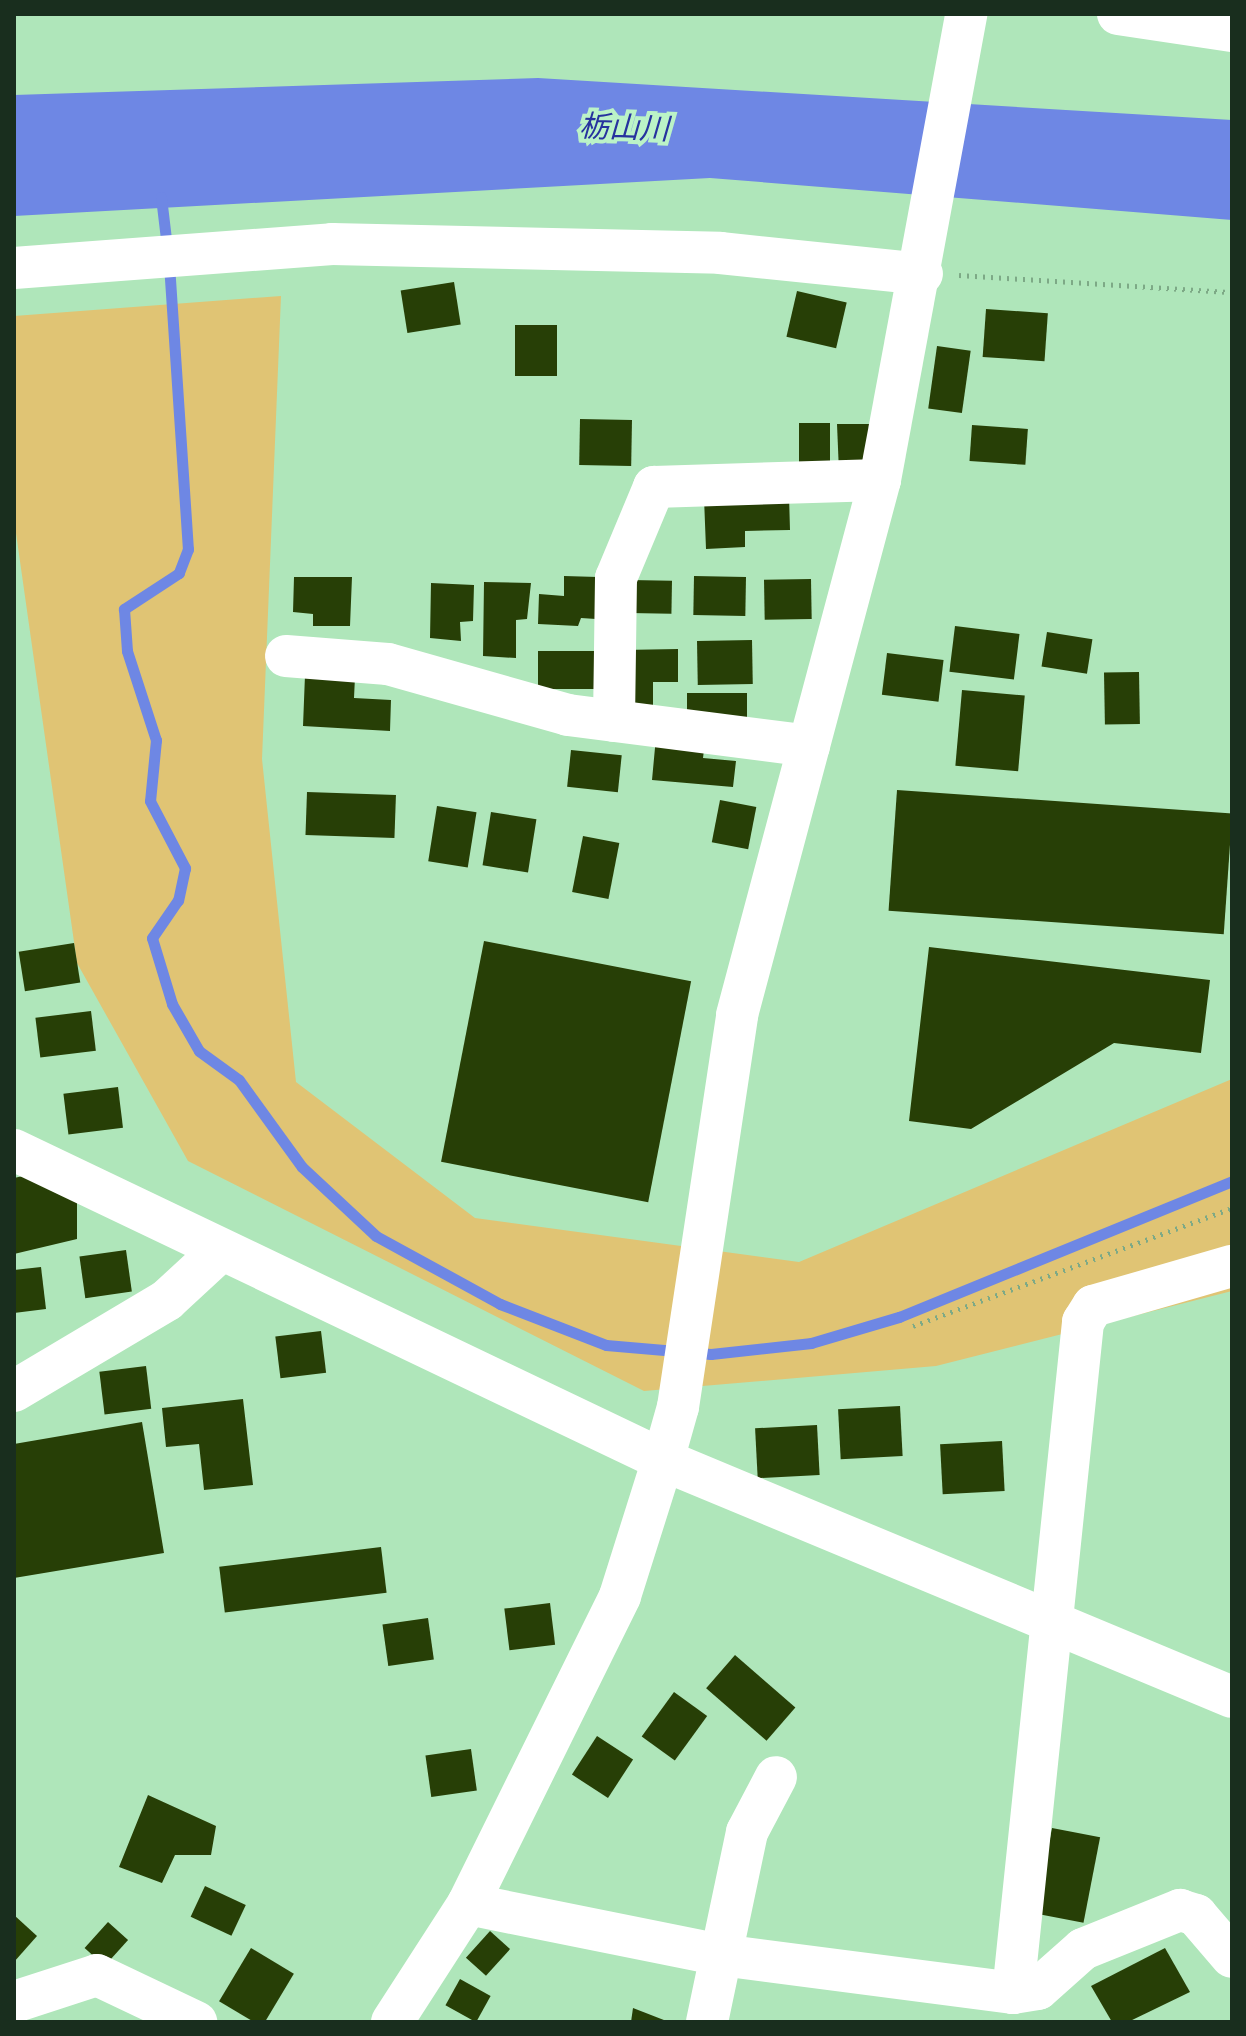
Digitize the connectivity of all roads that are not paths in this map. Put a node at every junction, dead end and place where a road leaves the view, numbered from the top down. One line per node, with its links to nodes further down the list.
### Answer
1 (966, 14): 4 (street)
2 (1118, 14): 3 (street)
3 (1232, 31)
4 (924, 266): 5 (street); 6 (street)
5 (14, 268)
6 (880, 480): 8 (street); 9 (street)
7 (286, 656): 8 (street)
8 (614, 721): 9 (street)
9 (809, 746): 14 (street)
10 (14, 1150): 11 (street)
11 (218, 1253): 13 (street); 14 (street)
12 (1232, 1266): 15 (street)
13 (14, 1391)
14 (663, 1460): 15 (street); 18 (street)
15 (1048, 1625): 16 (street); 21 (street)
16 (1232, 1697)
17 (776, 1777): 19 (street)
18 (468, 1904): 19 (street); 24 (street)
19 (721, 1955): 21 (street); 25 (street)
20 (1232, 1957): 21 (street)
21 (1013, 1993)
22 (14, 2002): 23 (street)
23 (196, 2022)
24 (392, 2022)
25 (707, 2022)

